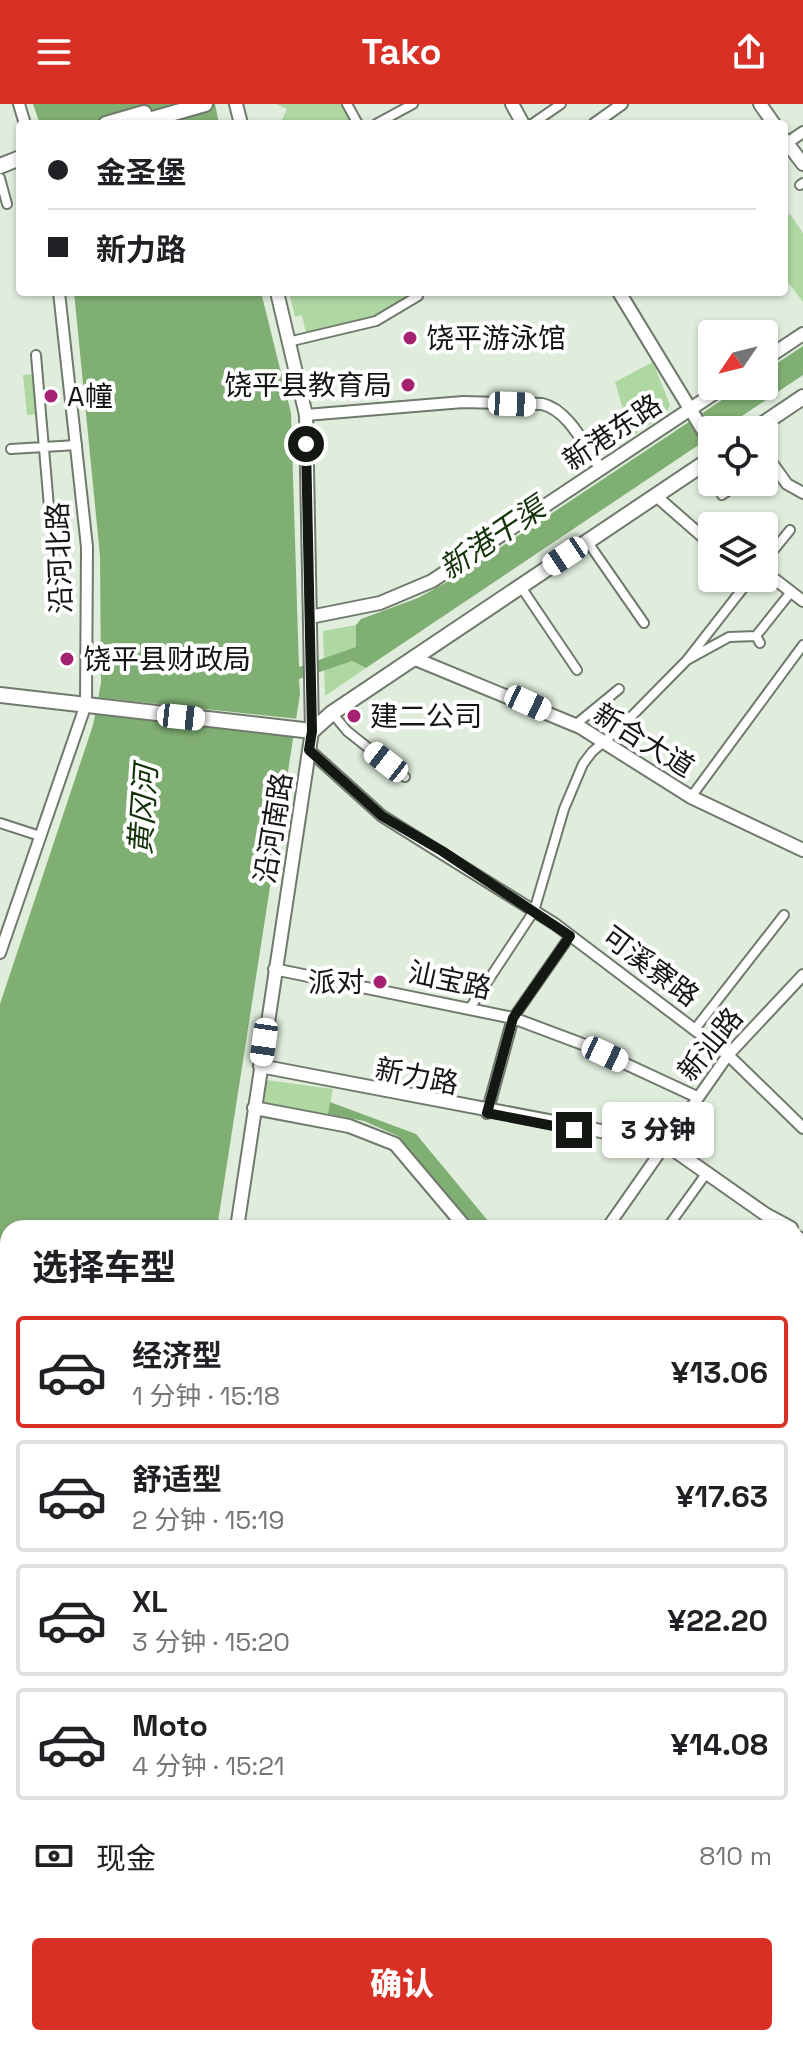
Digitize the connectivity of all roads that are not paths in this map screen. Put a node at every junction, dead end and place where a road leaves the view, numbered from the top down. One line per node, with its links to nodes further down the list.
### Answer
1 (175, 104): 6 (main road)
2 (205, 104): 7 (main road)
3 (413, 104): 8 (street)
4 (561, 104): 9 (street)
5 (622, 104): 10 (street)
6 (120, 120)
7 (149, 120)
8 (383, 120)
9 (538, 120)
10 (600, 120)
11 (788, 144): 12 (main road)
12 (803, 164)
13 (0, 178): 14 (street)
14 (7, 204)
15 (59, 296): 29 (street, 沿河北路)
16 (278, 296): 20 (main road, 沿河南路)
17 (418, 296): 20 (street)
18 (621, 296): 25 (main road)
19 (803, 334): 21 (main road)
20 (288, 342): 26 (main road, 沿河南路)
21 (778, 351)
22 (36, 355): 30 (street)
23 (803, 397): 27 (main road)
24 (706, 400): 25 (main road, 新港东路)
25 (690, 412): 28 (main road); 33 (main road, 新港东路)
26 (306, 415): 33 (street); 47 (main road, 沿河南路)
27 (775, 416)
28 (698, 425)
29 (77, 445): 30 (street); 55 (street, 沿河北路)
30 (44, 447): 31 (street); 37 (street)
31 (11, 449)
32 (698, 461): 36 (main road)
33 (601, 469): 47 (main road, 新港东路)
34 (778, 471): 35 (street)
35 (803, 493)
36 (656, 496): 39 (street); 40 (main road)
37 (49, 507)
38 (790, 530): 41 (street)
39 (698, 533)
40 (587, 541): 43 (main road); 48 (street)
41 (778, 545)
42 (778, 582): 45 (street)
43 (521, 587): 50 (main road); 52 (street)
44 (740, 592): 51 (street)
45 (791, 592): 46 (street); 51 (street)
46 (803, 601)
47 (310, 617): 58 (main road, 沿河南路)
48 (644, 623)
49 (803, 645): 62 (street)
50 (413, 658): 56 (main road); 57 (main road, 新合大道)
51 (687, 660): 59 (street)
52 (577, 670)
53 (619, 689): 57 (street)
54 (0, 695): 55 (main road)
55 (86, 704): 58 (main road); 64 (street, 沿河北路)
56 (332, 713): 58 (main road); 61 (street)
57 (575, 725): 59 (main road, 新合大道)
58 (312, 731): 60 (main road, 沿河南路)
59 (604, 742): 62 (main road, 新合大道); 66 (street)
60 (309, 750): 66 (street, 可溪寮路); 70 (main road, 沿河南路)
61 (405, 777)
62 (691, 797): 65 (main road, 新合大道)
63 (0, 823): 64 (street)
64 (40, 836): 69 (street, 沿河北路)
65 (803, 850)
66 (534, 911): 68 (street, 可溪寮路); 72 (street)
67 (784, 915): 74 (street)
68 (570, 936): 73 (street); 74 (street, 可溪寮路)
69 (0, 953)
70 (274, 969): 72 (street, 汕宝路); 76 (main road, 沿河南路)
71 (803, 975): 75 (street, 新汕路)
72 (470, 1008): 73 (street, 汕宝路)
73 (513, 1018): 77 (street, 汕宝路); 79 (street)
74 (695, 1029): 75 (street, 可溪寮路)
75 (728, 1055): 77 (street, 新汕路); 80 (street, 可溪寮路)
76 (260, 1070): 78 (main road, 沿河南路); 79 (main road, 新力路)
77 (697, 1097): 81 (street, 新汕路)
78 (254, 1108): 84 (main road, 沿河南路); 85 (main road)
79 (488, 1111): 81 (main road, 新力路)
80 (803, 1128)
81 (662, 1145): 82 (main road, 新力路); 83 (main road); 86 (street, 新汕路)
82 (703, 1178): 83 (main road, 新力路); 87 (street)
83 (761, 1216): 88 (main road, 新力路); 89 (main road)
84 (238, 1220)
85 (459, 1220)
86 (612, 1220)
87 (673, 1220)
88 (767, 1220)
89 (771, 1220)

